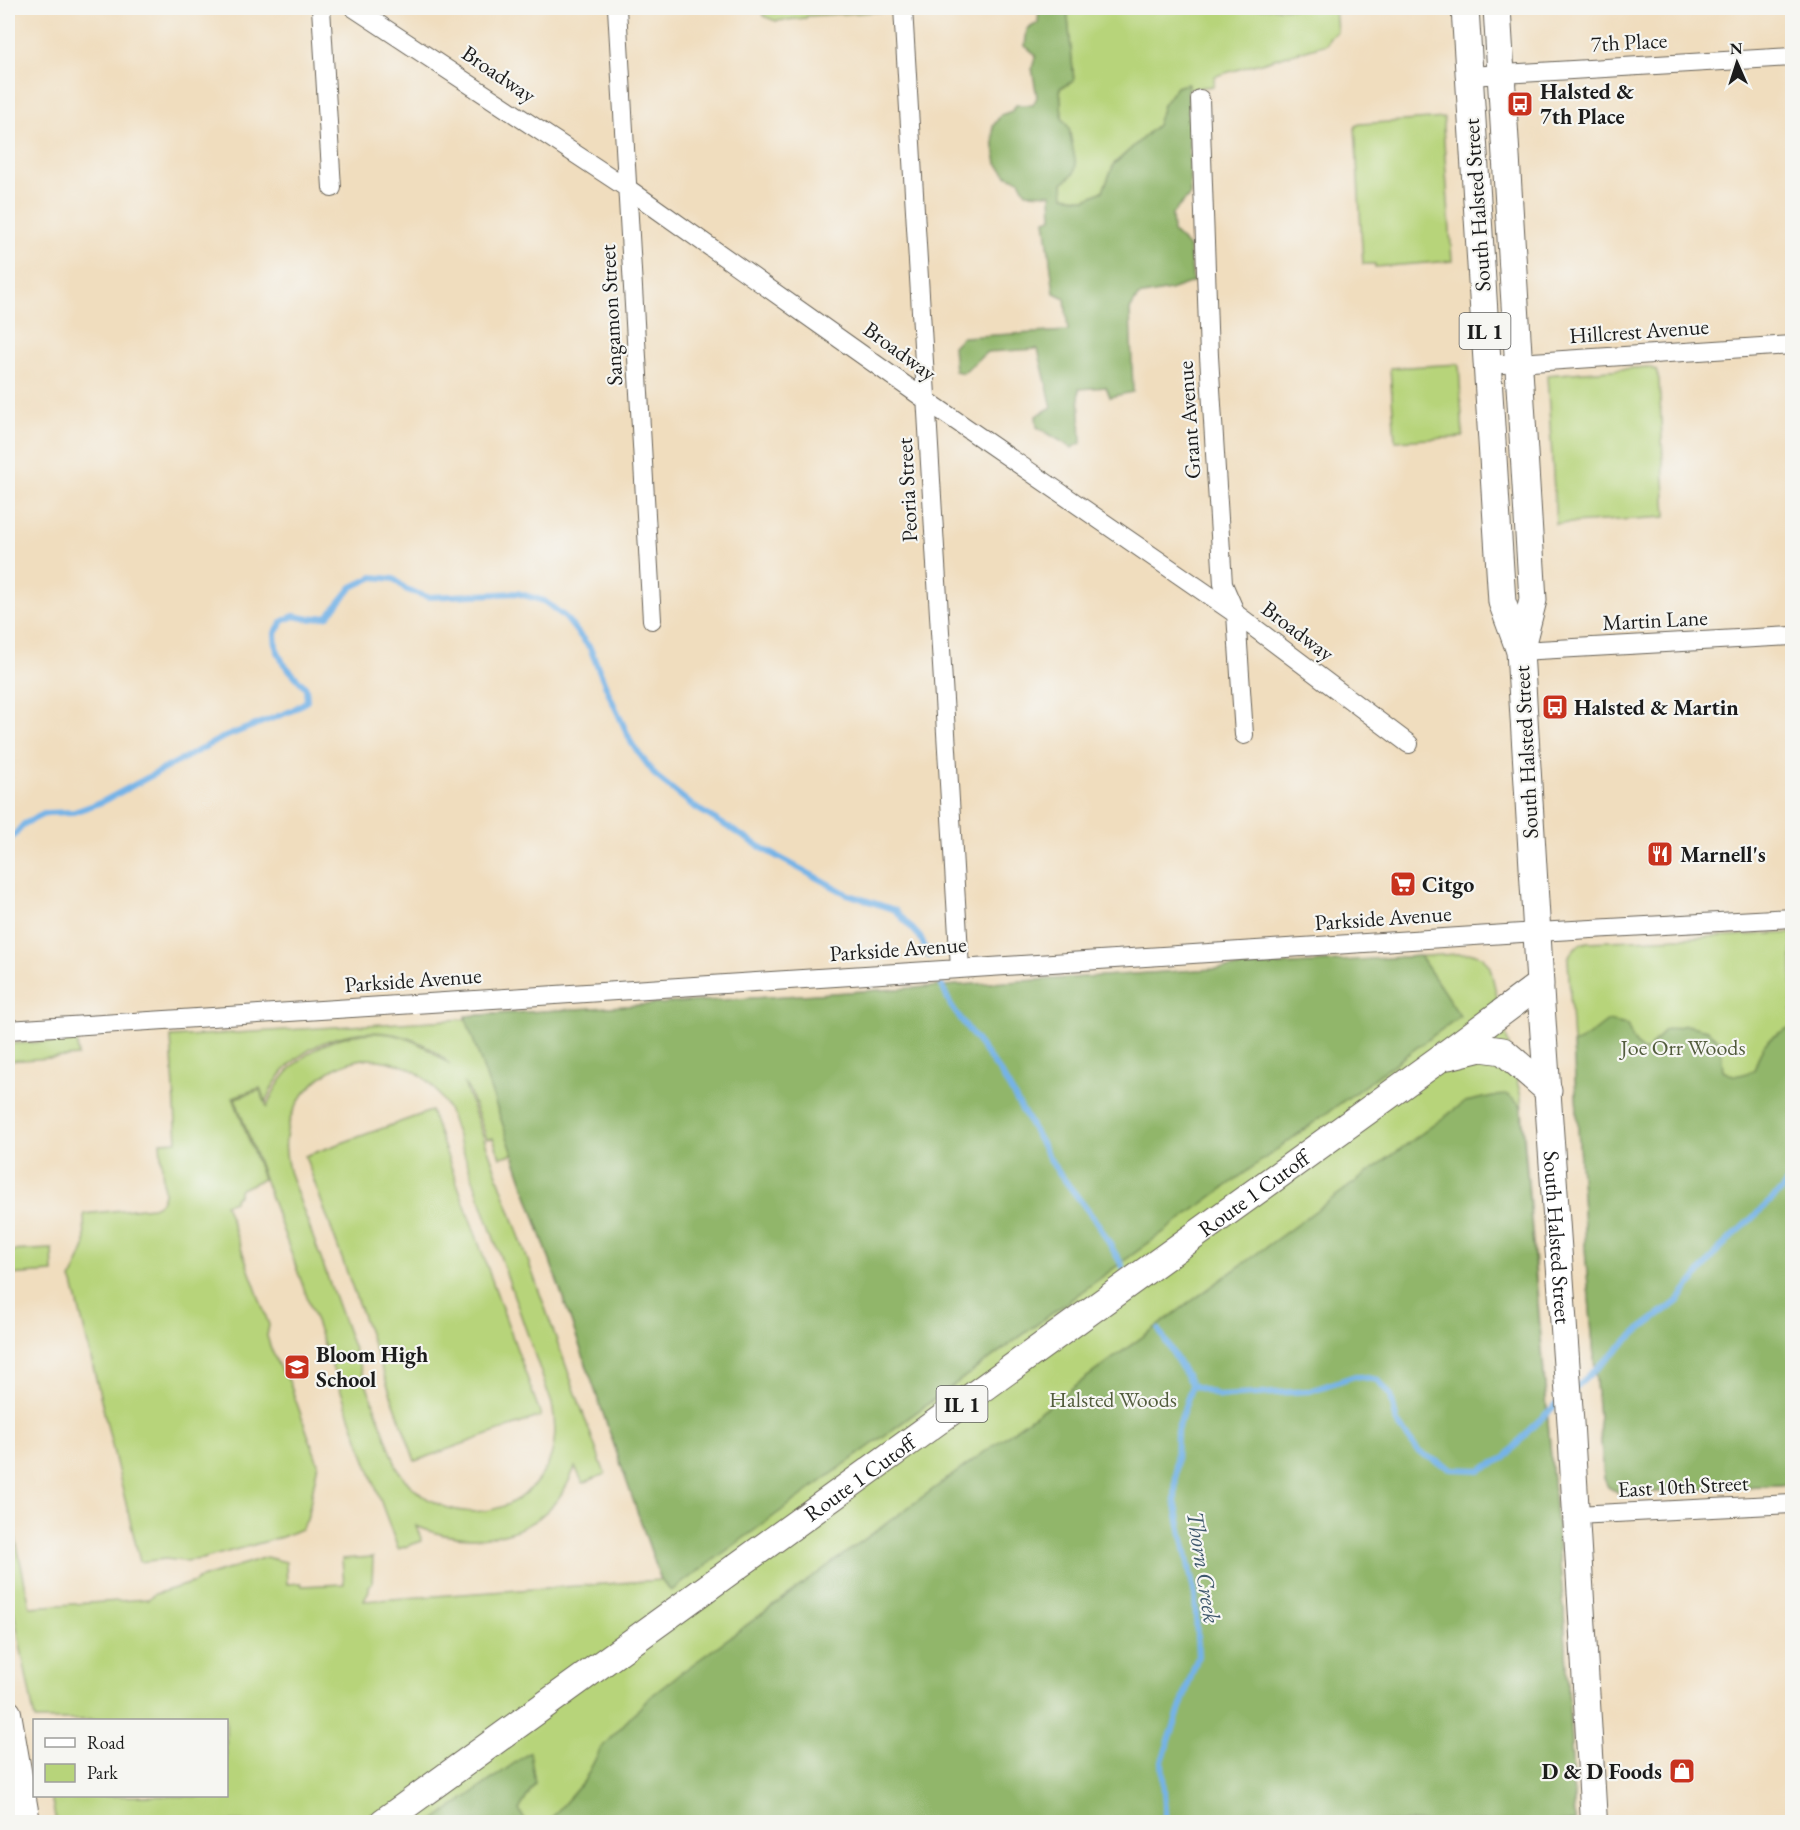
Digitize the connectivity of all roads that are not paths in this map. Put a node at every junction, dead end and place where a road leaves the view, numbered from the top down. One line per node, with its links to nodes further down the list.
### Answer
1 (321, 8): 11 (street)
2 (354, 8): 12 (street, Broadway)
3 (617, 8): 12 (street, Sangamon Street)
4 (903, 8): 16 (street, Peoria Street)
5 (1465, 8): 9 (main road, South Halsted Street / IL 1)
6 (1497, 8): 8 (main road, South Halsted Street / IL 1)
7 (1792, 57): 8 (street, 7th Place)
8 (1501, 74): 9 (street, 7th Place); 14 (main road, South Halsted Street / IL 1)
9 (1469, 76): 15 (main road, South Halsted Street / IL 1)
10 (1200, 99): 17 (street, Grant Avenue)
11 (332, 188)
12 (627, 188): 16 (street, Broadway); 18 (street, Sangamon Street)
13 (1792, 345): 14 (street, Hillcrest Avenue)
14 (1519, 363): 15 (street, Hillcrest Avenue); 20 (main road, South Halsted Street / IL 1)
15 (1488, 365): 20 (main road, South Halsted Street / IL 1)
16 (926, 400): 17 (street, Broadway); 25 (street, Peoria Street)
17 (1236, 614): 21 (street, Grant Avenue); 22 (street, Broadway)
18 (652, 620)
19 (1792, 636): 20 (street, Martin Lane)
20 (1520, 651): 24 (main road, South Halsted Street / IL 1)
21 (1244, 735)
22 (1409, 744)
23 (1792, 918): 24 (street, Parkside Avenue)
24 (1537, 932): 25 (street, Parkside Avenue); 26 (main road, South Halsted Street / IL 1)
25 (960, 969): 27 (street, Parkside Avenue)
26 (1540, 984): 28 (main road, Route 1 Cutoff / IL 1); 29 (street, South Halsted Street)
27 (8, 1030)
28 (1442, 1057): 29 (main road); 34 (main road, Route 1 Cutoff / IL 1)
29 (1548, 1090): 31 (street, South Halsted Street)
30 (1792, 1504): 31 (street, East 10th Street)
31 (1576, 1515): 35 (street, South Halsted Street)
32 (8, 1713): 33 (street)
33 (27, 1822)
34 (383, 1822)
35 (1594, 1822)

